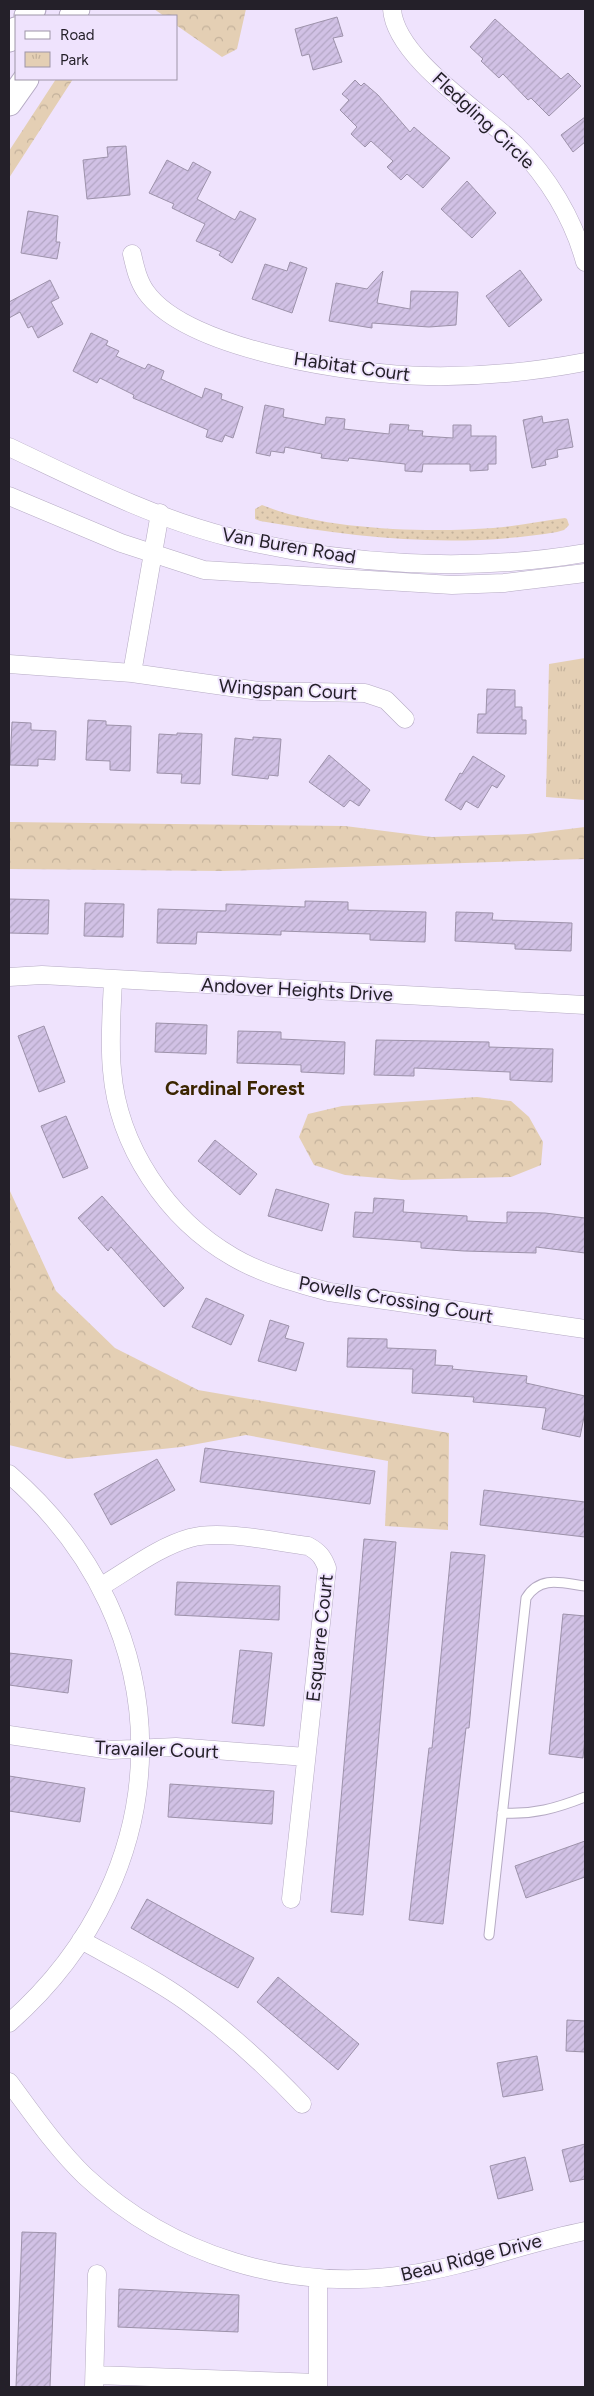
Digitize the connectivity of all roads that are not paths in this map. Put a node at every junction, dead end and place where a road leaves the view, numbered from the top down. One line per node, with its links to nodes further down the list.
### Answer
1 (392, 9): 5 (street, Fledgling Circle)
2 (25, 80): 3 (main road)
3 (9, 104)
4 (132, 254): 6 (street, Habitat Court)
5 (585, 262)
6 (585, 362)
7 (9, 447): 9 (street, Van Buren Road)
8 (9, 496): 11 (street, Van Buren Road)
9 (160, 513): 10 (street, Van Buren Road); 11 (street)
10 (585, 553)
11 (153, 554): 12 (street, Van Buren Road); 14 (street)
12 (585, 573)
13 (9, 664): 14 (street, Wingspan Court)
14 (132, 673): 15 (street, Wingspan Court)
15 (405, 719)
16 (9, 977): 17 (street, Andover Heights Drive)
17 (113, 979): 18 (street, Andover Heights Drive); 19 (street, Powells Crossing Court)
18 (585, 1005)
19 (585, 1329)
20 (9, 1474): 22 (street)
21 (585, 1586): 27 (lane)
22 (100, 1587): 24 (street); 25 (street, Esquarre Court)
23 (9, 1735): 24 (street, Travailer Court)
24 (141, 1748): 25 (street, Travailer Court); 30 (street)
25 (306, 1757): 28 (street, Esquarre Court)
26 (585, 1797): 27 (lane)
27 (502, 1813): 29 (lane)
28 (291, 1898)
29 (489, 1936)
30 (81, 1940): 31 (street); 33 (street)
31 (9, 2023)
32 (9, 2082): 36 (street, Beau Ridge Drive)
33 (302, 2104)
34 (585, 2231): 36 (street, Beau Ridge Drive)
35 (97, 2274): 37 (street)
36 (318, 2278): 38 (street)
37 (95, 2381): 38 (street)
38 (318, 2385)

